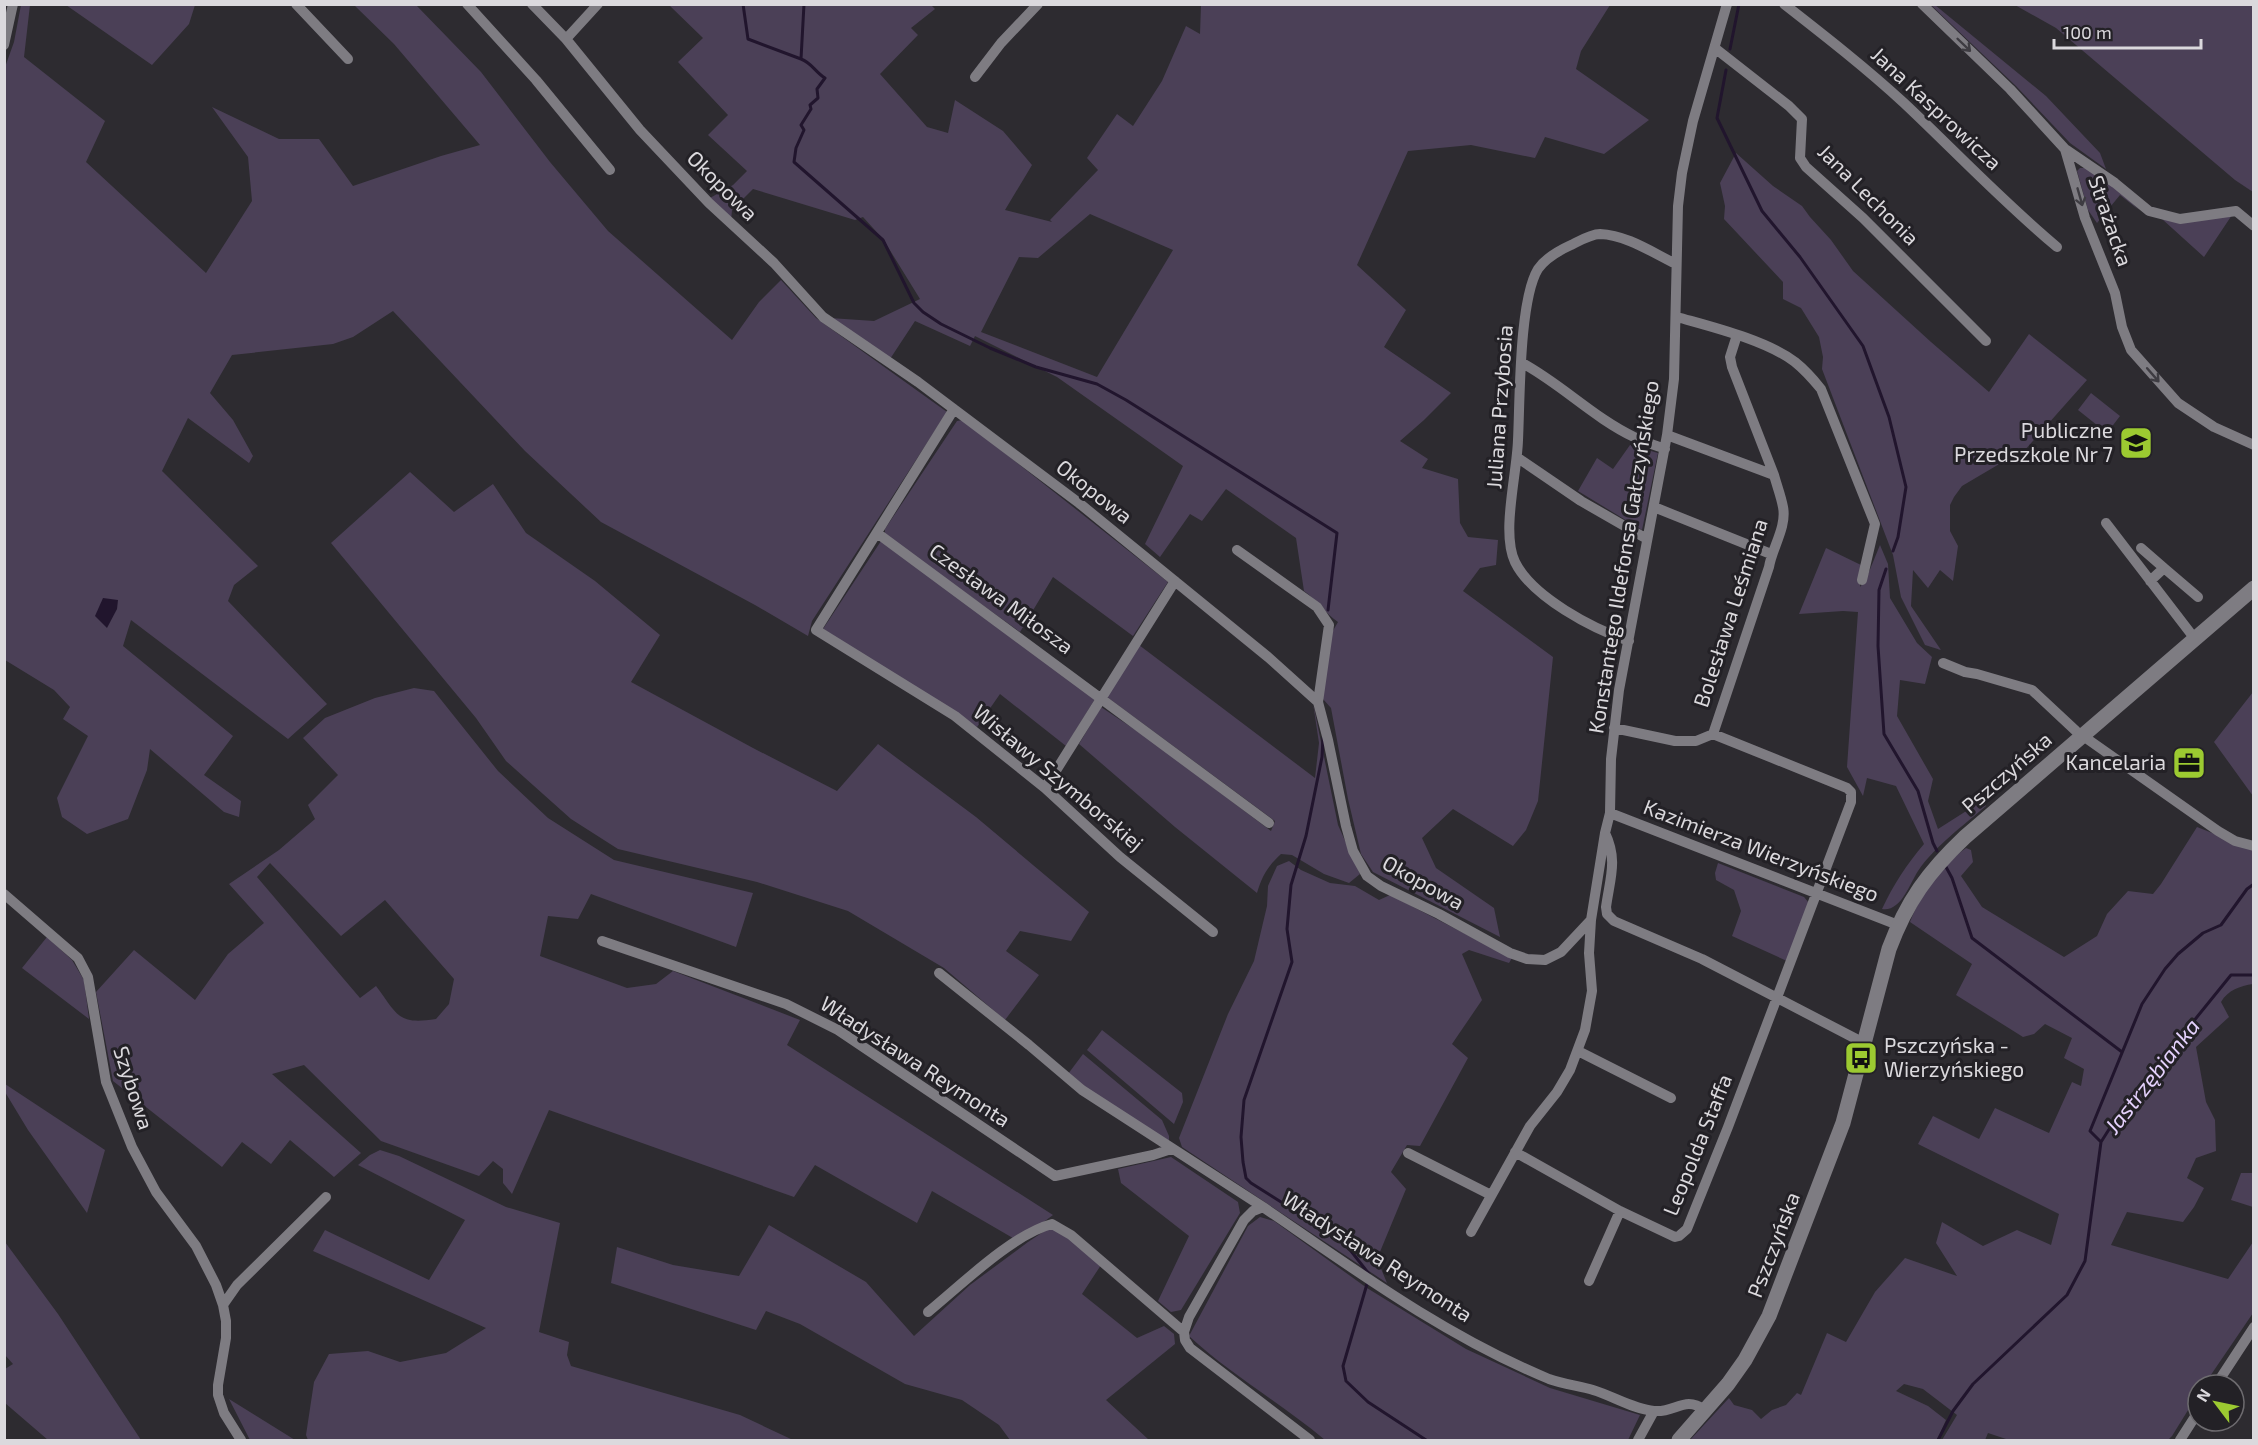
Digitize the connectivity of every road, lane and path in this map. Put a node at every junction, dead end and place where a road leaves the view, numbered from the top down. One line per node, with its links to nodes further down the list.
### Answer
1 (13, 4): 11 (street)
2 (296, 4): 13 (street)
3 (467, 4): 16 (street)
4 (532, 4): 10 (street, Okopowa)
5 (598, 4): 10 (street)
6 (1038, 4): 14 (street)
7 (1727, 4): 12 (street, Konstantego Ildefonsa Gałczyńskiego)
8 (1784, 4): 18 (street, Jana Kasprowicza)
9 (1922, 4): 15 (street, Strażacka, one-way to 15)
10 (566, 39): 24 (street, Okopowa)
11 (4, 45)
12 (1716, 50): 19 (street, Konstantego Ildefonsa Gałczyńskiego); 22 (street, Jana Lechonia)
13 (348, 59)
14 (975, 76)
15 (2065, 148): 17 (street); 26 (street, Strażacka, one-way to 26)
16 (610, 170)
17 (2253, 226)
18 (2057, 247)
19 (1676, 264): 20 (street, Konstantego Ildefonsa Gałczyńskiego); 23 (street, Juliana Przybosia)
20 (1677, 317): 21 (street); 25 (street, Konstantego Ildefonsa Gałczyńskiego)
21 (1737, 335): 29 (street, Bolesława Leśmiana); 38 (street)
22 (1986, 341)
23 (1522, 363): 27 (street); 28 (street, Juliana Przybosia)
24 (954, 409): 32 (street, Wisławy Szymborskiej); 39 (street, Okopowa)
25 (1667, 435): 27 (street, Konstantego Ildefonsa Gałczyńskiego); 29 (street)
26 (2253, 445)
27 (1665, 449): 30 (street, Konstantego Ildefonsa Gałczyńskiego)
28 (1518, 458): 33 (street); 44 (street, Juliana Przybosia)
29 (1774, 475): 36 (street, Bolesława Leśmiana)
30 (1654, 507): 33 (street, Konstantego Ildefonsa Gałczyńskiego); 36 (street)
31 (2106, 523): 40 (street)
32 (877, 533): 46 (street, Czesława Miłosza); 51 (street, Wisławy Szymborskiej)
33 (1647, 539): 44 (street, Konstantego Ildefonsa Gałczyńskiego)
34 (2141, 548): 37 (street)
35 (1237, 550): 47 (street)
36 (1771, 554): 49 (street, Bolesława Leśmiana)
37 (2164, 568): 40 (street); 42 (street)
38 (1862, 579)
39 (1175, 581): 46 (street); 47 (street, Okopowa)
40 (2151, 581): 43 (street)
41 (2253, 588): 43 (street, Pszczyńska)
42 (2198, 597)
43 (2195, 639): 50 (street, Pszczyńska)
44 (1629, 641): 48 (street, Konstantego Ildefonsa Gałczyńskiego)
45 (1943, 663): 50 (street)
46 (1100, 698): 51 (street); 53 (street, Czesława Miłosza)
47 (1318, 702): 58 (street, Okopowa)
48 (1614, 728): 49 (street, Bolesława Leśmiana); 52 (street, Konstantego Ildefonsa Gałczyńskiego)
49 (1713, 734): 57 (street, Bolesława Leśmiana)
50 (2083, 735): 55 (street); 59 (street, Pszczyńska)
51 (1045, 788): 60 (street, Wisławy Szymborskiej)
52 (1610, 813): 54 (street, Konstantego Ildefonsa Gałczyńskiego); 57 (street, Kazimierza Wierzyńskiego)
53 (1269, 823)
54 (1605, 833): 58 (street, Konstantego Ildefonsa Gałczyńskiego); 63 (street, Konstantego Ildefonsa Gałczyńskiego)
55 (2253, 846)
56 (4, 894): 76 (street, Szybowa)
57 (1816, 894): 59 (street, Kazimierza Wierzyńskiego); 63 (street, Leopolda Staffa)
58 (1591, 920): 65 (street, Konstantego Ildefonsa Gałczyńskiego)
59 (1898, 925): 64 (street, Pszczyńska)
60 (1214, 932)
61 (602, 940): 67 (street, Władysława Reymonta)
62 (939, 974): 67 (street, Władysława Reymonta)
63 (1776, 997): 64 (street); 73 (street, Leopolda Staffa)
64 (1864, 1043): 81 (street, Pszczyńska)
65 (1578, 1052): 66 (street); 68 (street, Konstantego Ildefonsa Gałczyńskiego)
66 (1671, 1098)
67 (1171, 1149): 72 (street, Władysława Reymonta)
68 (1515, 1152): 70 (street, Konstantego Ildefonsa Gałczyńskiego); 73 (street, Leopolda Staffa)
69 (1408, 1153): 70 (street)
70 (1491, 1195): 74 (street, Konstantego Ildefonsa Gałczyńskiego)
71 (326, 1197): 76 (street)
72 (1263, 1207): 79 (street, Władysława Reymonta); 82 (street, Władysława Reymonta)
73 (1620, 1210): 75 (street)
74 (1471, 1232)
75 (1589, 1281)
76 (223, 1305): 83 (street, Szybowa)
77 (928, 1312): 79 (street)
78 (2253, 1328): 80 (street)
79 (1184, 1332): 84 (street)
80 (2224, 1373)
81 (1705, 1410): 82 (street); 86 (street, Pszczyńska)
82 (1654, 1411): 85 (street)
83 (241, 1440)
84 (1310, 1440)
85 (1638, 1440)
86 (1679, 1440)

